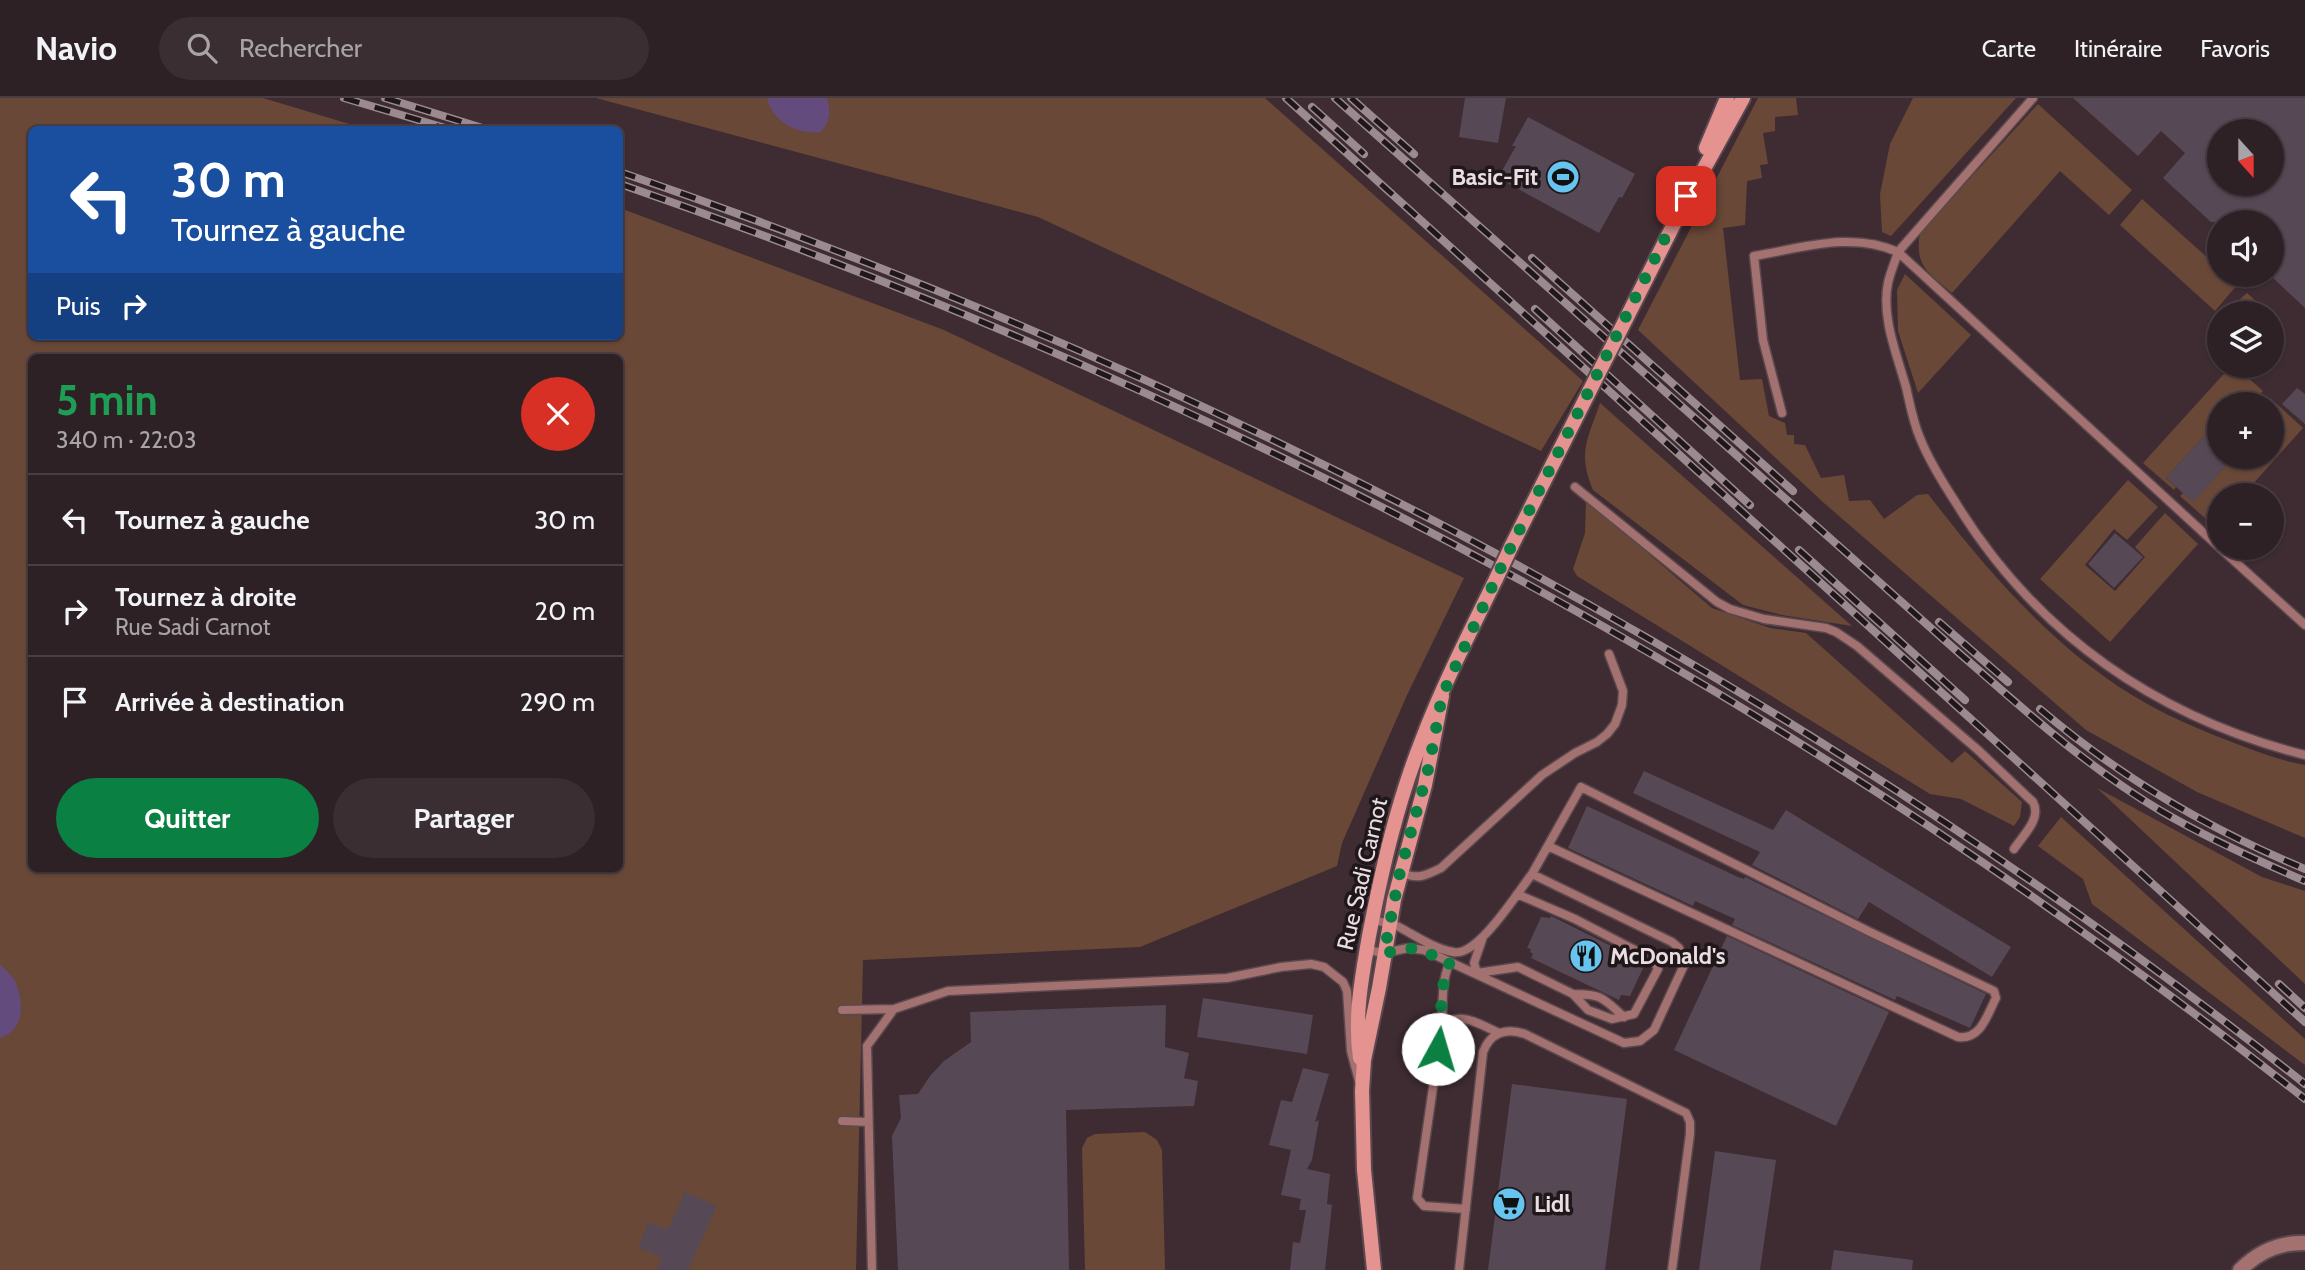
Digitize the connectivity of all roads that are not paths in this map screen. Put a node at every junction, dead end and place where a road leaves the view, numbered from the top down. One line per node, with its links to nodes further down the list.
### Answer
1 (1727, 98): 4 (main road, Rue Sadi Carnot)
2 (1742, 98): 4 (main road, Rue Sadi Carnot)
3 (2033, 98): 5 (lane)
4 (1679, 214): 12 (main road, Rue Sadi Carnot, bridge)
5 (1898, 252): 6 (lane); 8 (lane); 13 (lane)
6 (1782, 413)
7 (1575, 487): 15 (lane)
8 (2207, 535)
9 (2234, 560): 10 (lane)
10 (2305, 625)
11 (1609, 654): 16 (lane)
12 (1442, 696): 16 (main road, Rue Sadi Carnot); 19 (main road, Rue Sadi Carnot)
13 (2305, 755)
14 (1548, 846): 14 (lane); 17 (lane)
15 (2014, 849)
16 (1400, 872): 20 (main road, Rue Sadi Carnot)
17 (1532, 874): 18 (lane); 25 (lane)
18 (1517, 894): 21 (lane); 29 (lane)
19 (1372, 920): 20 (lane); 22 (main road, Rue Sadi Carnot)
20 (1389, 924): 21 (lane); 23 (main road, Rue Sadi Carnot)
21 (1482, 939): 25 (lane)
22 (1367, 950): 23 (lane); 32 (main road, Rue Sadi Carnot)
23 (1384, 953): 24 (lane); 32 (main road, Rue Sadi Carnot)
24 (1450, 962): 25 (lane); 30 (lane)
25 (1477, 974): 26 (lane)
26 (1573, 994): 29 (lane); 29 (lane)
27 (894, 1009): 28 (lane); 33 (lane); 35 (lane)
28 (842, 1010)
29 (1624, 1017)
30 (1442, 1025): 31 (lane); 36 (lane)
31 (1499, 1033): 36 (lane); 43 (lane)
32 (1363, 1069): 33 (main road, Rue Sadi Carnot)
33 (1362, 1091): 37 (main road, Rue Sadi Carnot)
34 (842, 1121): 35 (lane)
35 (869, 1122): 39 (lane)
36 (1466, 1209): 42 (lane)
37 (1371, 1228): 40 (main road, Rue Sadi Carnot); 41 (main road, Rue Sadi Carnot)
38 (2305, 1243): 44 (street)
39 (872, 1270)
40 (1374, 1270)
41 (1383, 1270)
42 (1459, 1270)
43 (1672, 1270)
44 (2240, 1270)

